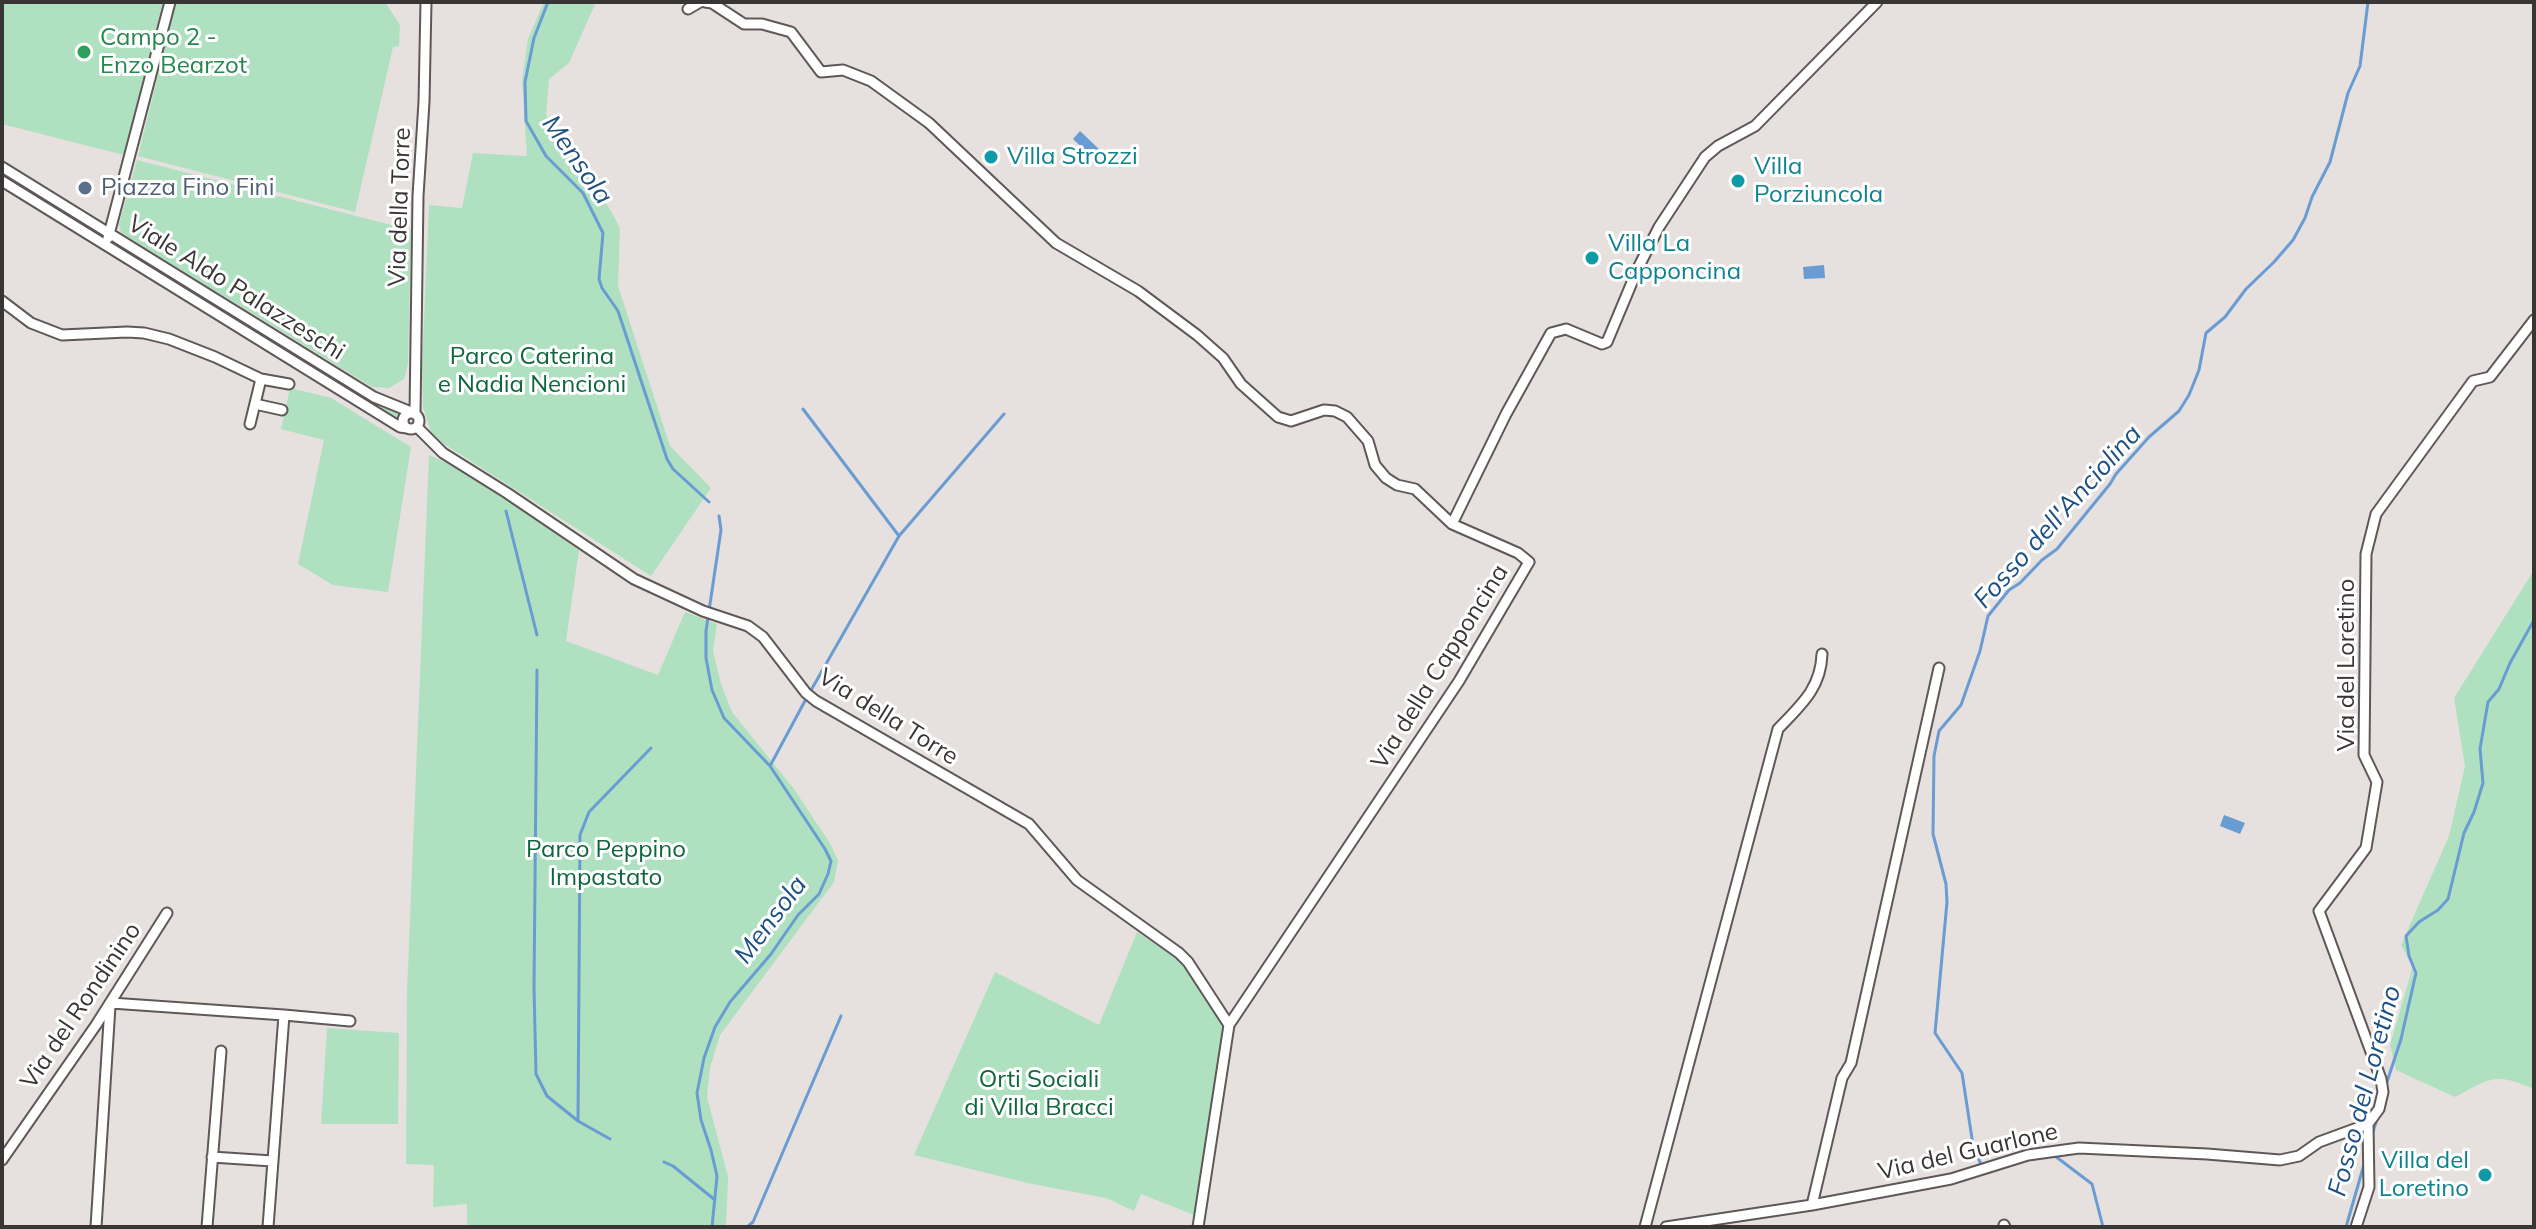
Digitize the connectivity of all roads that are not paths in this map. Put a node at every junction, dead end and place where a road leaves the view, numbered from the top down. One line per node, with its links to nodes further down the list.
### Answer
1 (170, 2): 8 (street)
2 (426, 2): 16 (street, Via della Torre)
3 (702, 2): 5 (street); 19 (street)
4 (1877, 2): 19 (street)
5 (688, 9)
6 (2, 167): 8 (street, Viale Aldo Palazzeschi)
7 (2, 181): 9 (street, Viale Aldo Palazzeschi)
8 (111, 234): 9 (street); 16 (street, Viale Aldo Palazzeschi)
9 (105, 244): 18 (street, Viale Aldo Palazzeschi)
10 (2, 301): 12 (street)
11 (2534, 320): 28 (street, Via del Loretino)
12 (261, 379): 13 (street); 14 (street)
13 (289, 384)
14 (255, 404): 15 (street); 17 (street)
15 (282, 410)
16 (413, 413): 18 (street); 18 (street)
17 (250, 424)
18 (412, 428): 26 (street, Via della Torre)
19 (1452, 524): 26 (street, Via della Capponcina)
20 (1822, 654): 37 (street)
21 (1939, 668): 32 (street)
22 (167, 913): 23 (street, Via del Rondinino)
23 (111, 1003): 24 (street); 30 (street, Via del Rondinino); 33 (street)
24 (284, 1015): 25 (street); 31 (street)
25 (350, 1021)
26 (1229, 1025): 36 (street)
27 (221, 1051): 29 (street)
28 (2368, 1124): 32 (street, Via del Guarlone); 39 (street, Via del Loretino)
29 (212, 1157): 31 (street); 34 (street)
30 (2, 1160)
31 (272, 1161): 35 (street)
32 (1812, 1205): 38 (street, Via del Guarlone)
33 (96, 1227)
34 (207, 1227)
35 (268, 1227)
36 (1198, 1227)
37 (1645, 1227)
38 (1666, 1227)
39 (2356, 1227)

